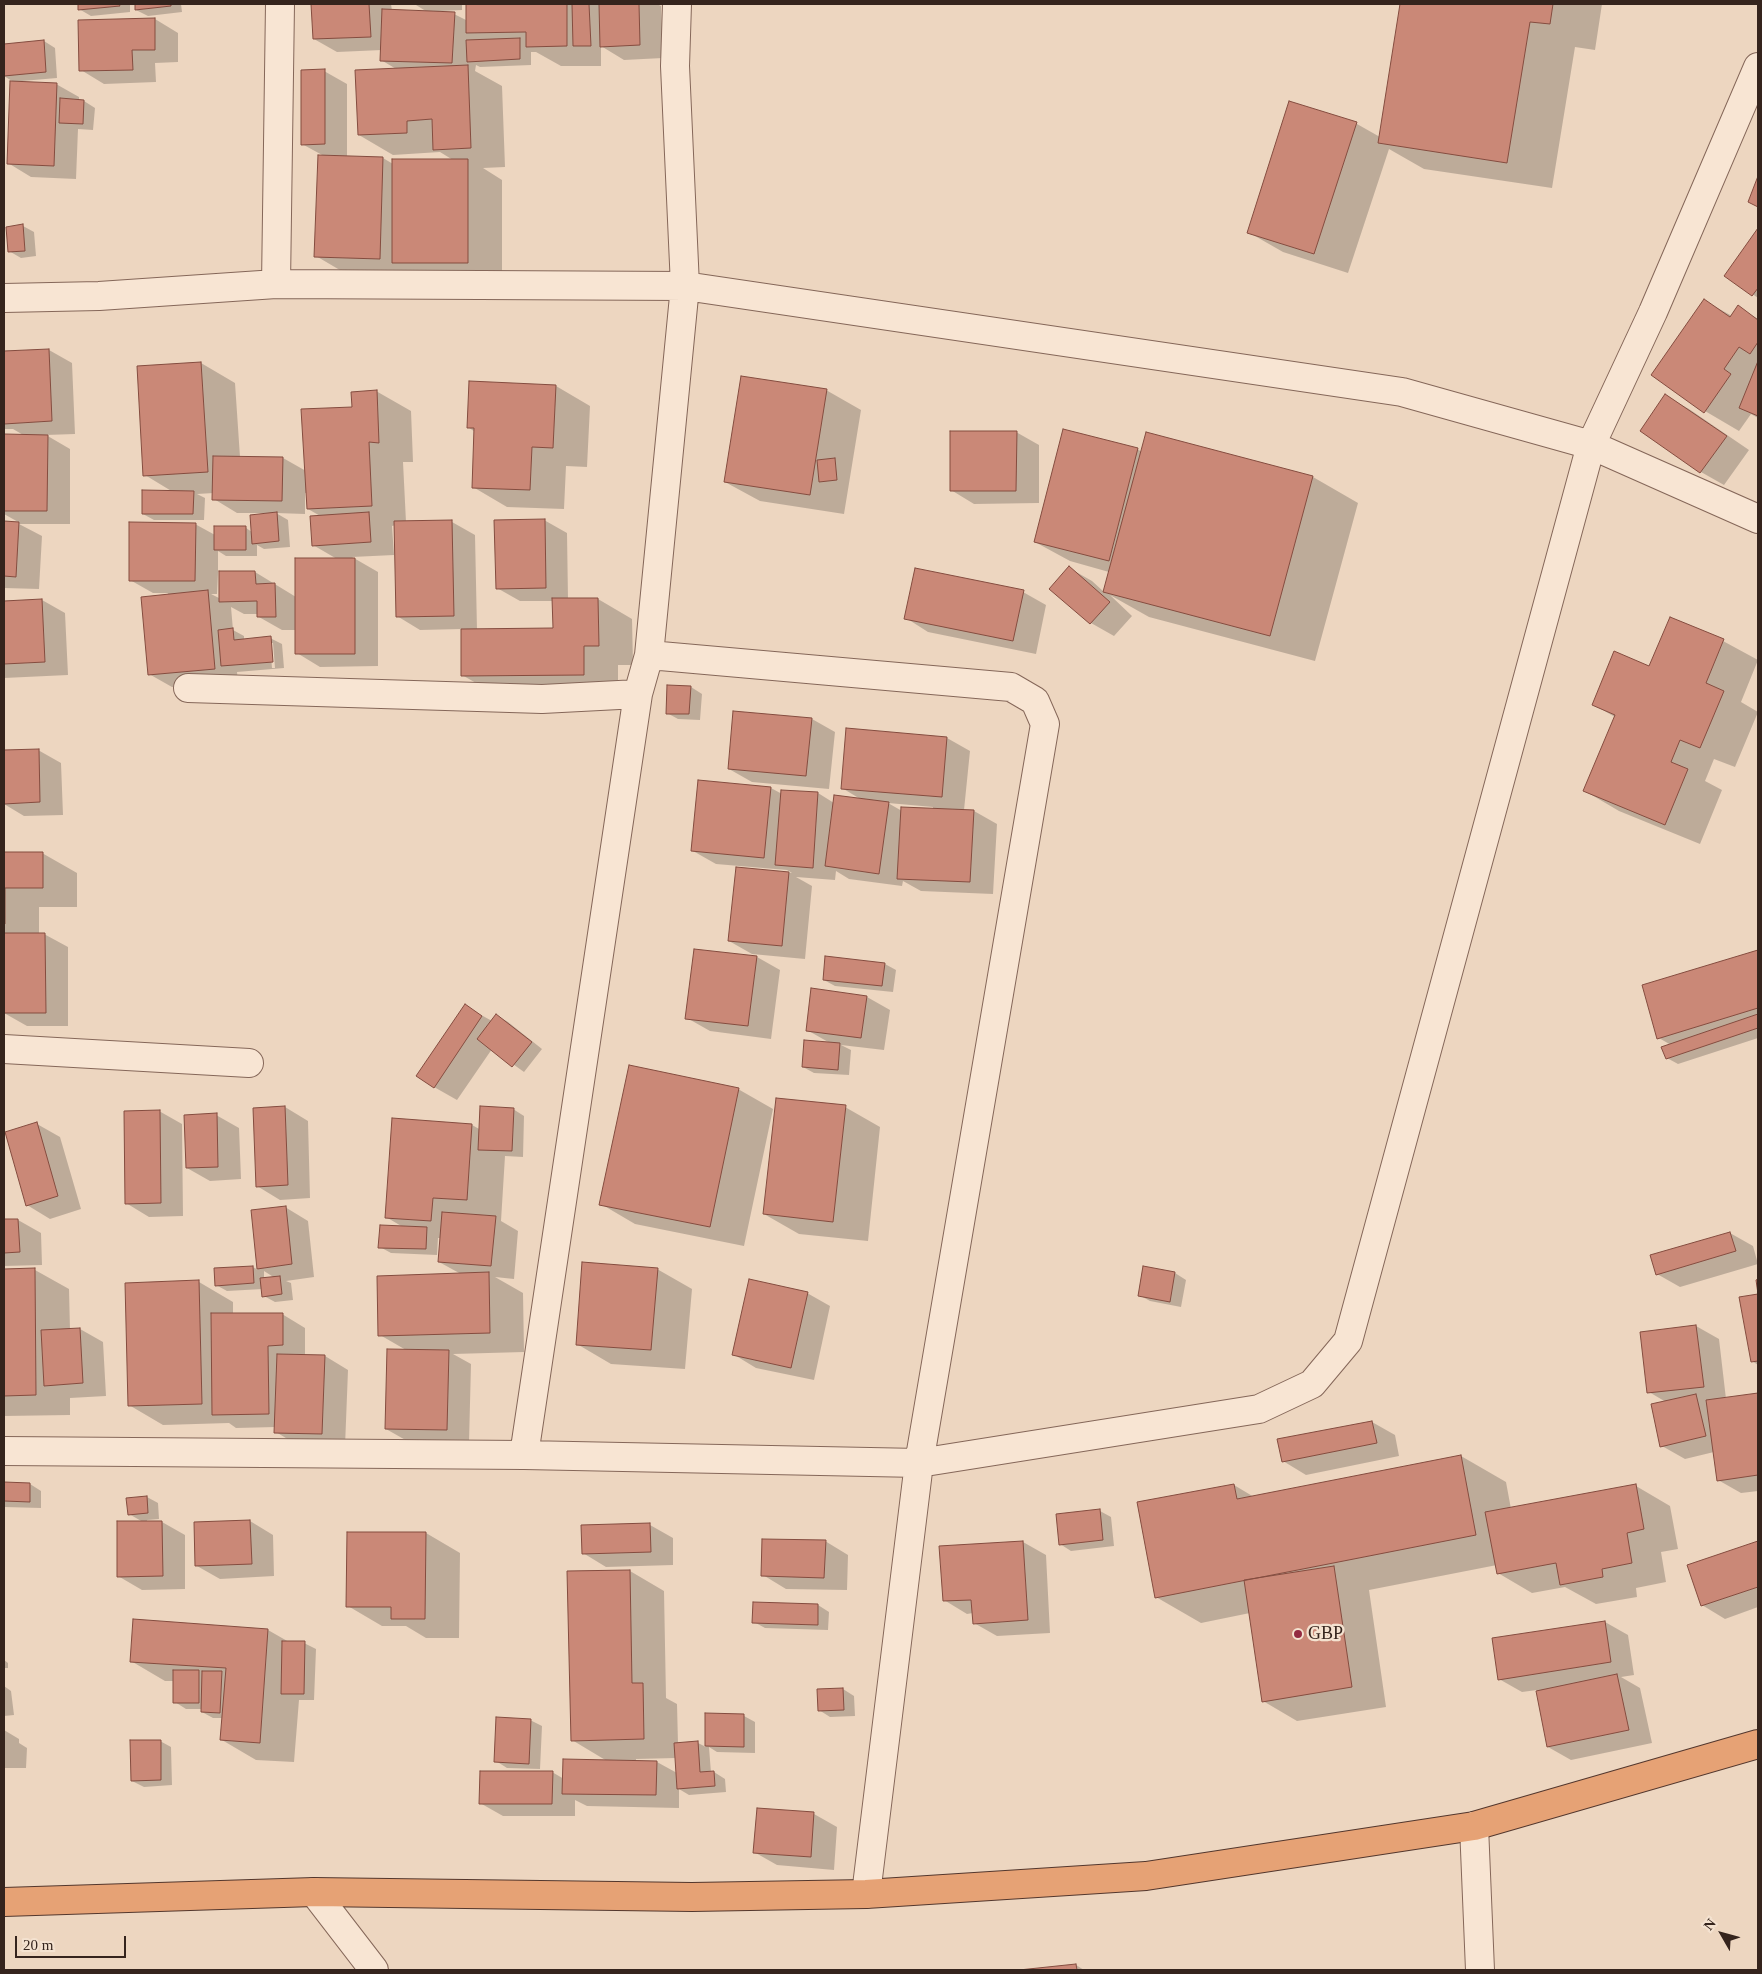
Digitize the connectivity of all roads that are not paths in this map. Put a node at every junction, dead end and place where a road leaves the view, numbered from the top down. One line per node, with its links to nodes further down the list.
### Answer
1 (280, 4): 4 (street)
2 (677, 4): 5 (street)
3 (1758, 67): 7 (street)
4 (276, 284): 5 (street); 6 (street)
5 (685, 286): 7 (street); 9 (street)
6 (4, 298)
7 (1591, 445): 8 (street); 16 (street)
8 (1758, 519)
9 (649, 655): 11 (street); 16 (street)
10 (188, 688): 11 (street)
11 (638, 694): 15 (street)
12 (4, 1049): 13 (street)
13 (248, 1062)
14 (4, 1450): 15 (street)
15 (524, 1455): 16 (street)
16 (919, 1464): 20 (street)
17 (1758, 1744): 18 (highway)
18 (1474, 1826): 20 (highway); 23 (street)
19 (314, 1892): 20 (highway); 21 (highway); 22 (street)
20 (866, 1894)
21 (4, 1902)
22 (374, 1970)
23 (1480, 1970)

